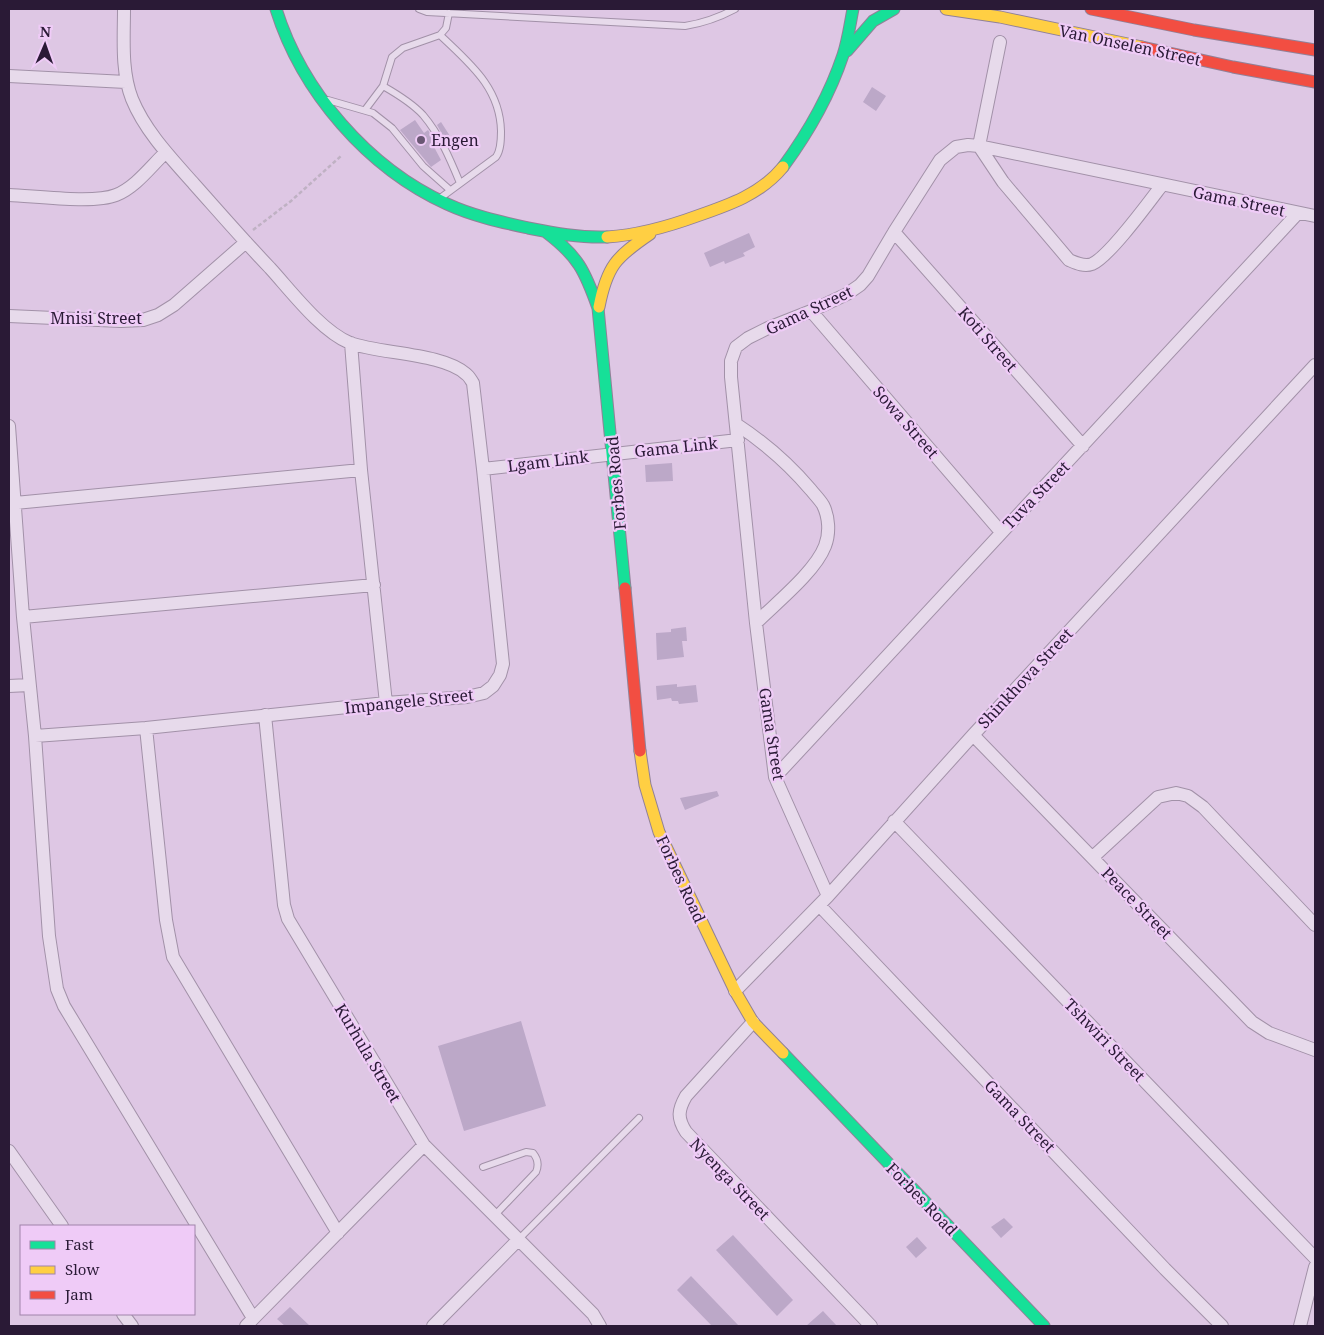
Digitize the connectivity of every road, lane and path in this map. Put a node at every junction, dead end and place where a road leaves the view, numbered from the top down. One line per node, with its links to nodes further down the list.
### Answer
1 (124, 9): 15 (street)
2 (276, 9): 18 (street)
3 (419, 9): 9 (lane)
4 (735, 9): 9 (lane)
5 (853, 9): 13 (street)
6 (894, 9): 13 (street)
7 (946, 9): 16 (street, Van Onselen Street)
8 (1091, 9): 12 (street, Van Onselen Street)
9 (449, 13): 10 (lane)
10 (440, 35): 17 (lane); 23 (lane)
11 (1000, 42): 20 (street)
12 (1315, 50)
13 (843, 56): 30 (street)
14 (9, 76): 15 (street)
15 (126, 82): 21 (street)
16 (1315, 82)
17 (383, 86): 19 (lane); 23 (lane)
18 (321, 98): 19 (lane); 27 (street)
19 (365, 110): 25 (lane)
20 (979, 146): 24 (street, Gama Street); 24 (street); 32 (street, Gama Street)
21 (166, 152): 26 (street); 33 (street)
22 (341, 156): 33 (path)
23 (460, 183): 25 (lane)
24 (1162, 185): 28 (street, Gama Street)
25 (450, 190): 27 (lane)
26 (9, 195)
27 (438, 200): 31 (street)
28 (1298, 213): 29 (street, Gama Street); 42 (street, Tuva Street)
29 (1315, 216)
30 (656, 230): 31 (street); 34 (street, Forbes Road)
31 (546, 232): 34 (street, Forbes Road)
32 (894, 232): 35 (street, Gama Street); 42 (street, Koti Street)
33 (244, 240): 36 (street, Mnisi Street); 37 (street)
34 (598, 308): 43 (street, Forbes Road)
35 (811, 311): 39 (street, Gama Street); 47 (street, Sowa Street)
36 (9, 316)
37 (351, 343): 44 (street, Impangele Street); 45 (street)
38 (1315, 365): 56 (street, Shinkhova Street)
39 (736, 424): 41 (street, Gama Street); 50 (street)
40 (9, 426): 46 (street)
41 (738, 440): 43 (street, Gama Link); 50 (street, Gama Street)
42 (1083, 446): 47 (street, Tuva Street)
43 (614, 454): 44 (street, Lgam Link); 63 (street, Forbes Road)
44 (483, 469): 53 (street, Impangele Street)
45 (361, 470): 46 (street); 48 (street)
46 (14, 503): 49 (street)
47 (1001, 532): 58 (street, Tuva Street)
48 (374, 586): 49 (street); 53 (street)
49 (23, 617): 51 (street)
50 (756, 623): 58 (street, Gama Street)
51 (28, 685): 52 (street); 57 (street)
52 (9, 686)
53 (386, 703): 54 (street, Impangele Street)
54 (265, 715): 55 (street, Impangele Street); 67 (street, Kurhula Street)
55 (146, 728): 57 (street, Impangele Street); 74 (street)
56 (973, 735): 59 (street, Shinkhova Street); 60 (street, Peace Street)
57 (35, 736): 72 (street)
58 (775, 777): 61 (street, Gama Street)
59 (894, 821): 61 (street, Shinkhova Street); 76 (street, Tshwiri Street)
60 (1093, 857): 62 (street); 65 (street, Peace Street)
61 (823, 900): 63 (street, Shinkhova Street); 85 (street, Gama Street)
62 (1315, 924)
63 (735, 991): 64 (street, Forbes Road)
64 (753, 1022): 83 (street, Nyenga Street); 84 (street, Forbes Road)
65 (1315, 1050)
66 (639, 1118): 75 (lane)
67 (424, 1145): 70 (street, Kurhula Street); 74 (street)
68 (9, 1150): 71 (street)
69 (483, 1167): 70 (lane)
70 (495, 1215): 75 (street, Kurhula Street)
71 (61, 1225)
72 (193, 1225)
73 (195, 1229): 79 (street)
74 (338, 1234): 79 (street)
75 (519, 1239): 81 (street); 82 (street, Kurhula Street)
76 (1315, 1258)
77 (1315, 1267): 86 (street)
78 (125, 1315): 80 (street)
79 (250, 1322)
80 (132, 1326)
81 (433, 1326)
82 (600, 1326)
83 (871, 1326)
84 (1044, 1326)
85 (1222, 1326)
86 (1300, 1326)

